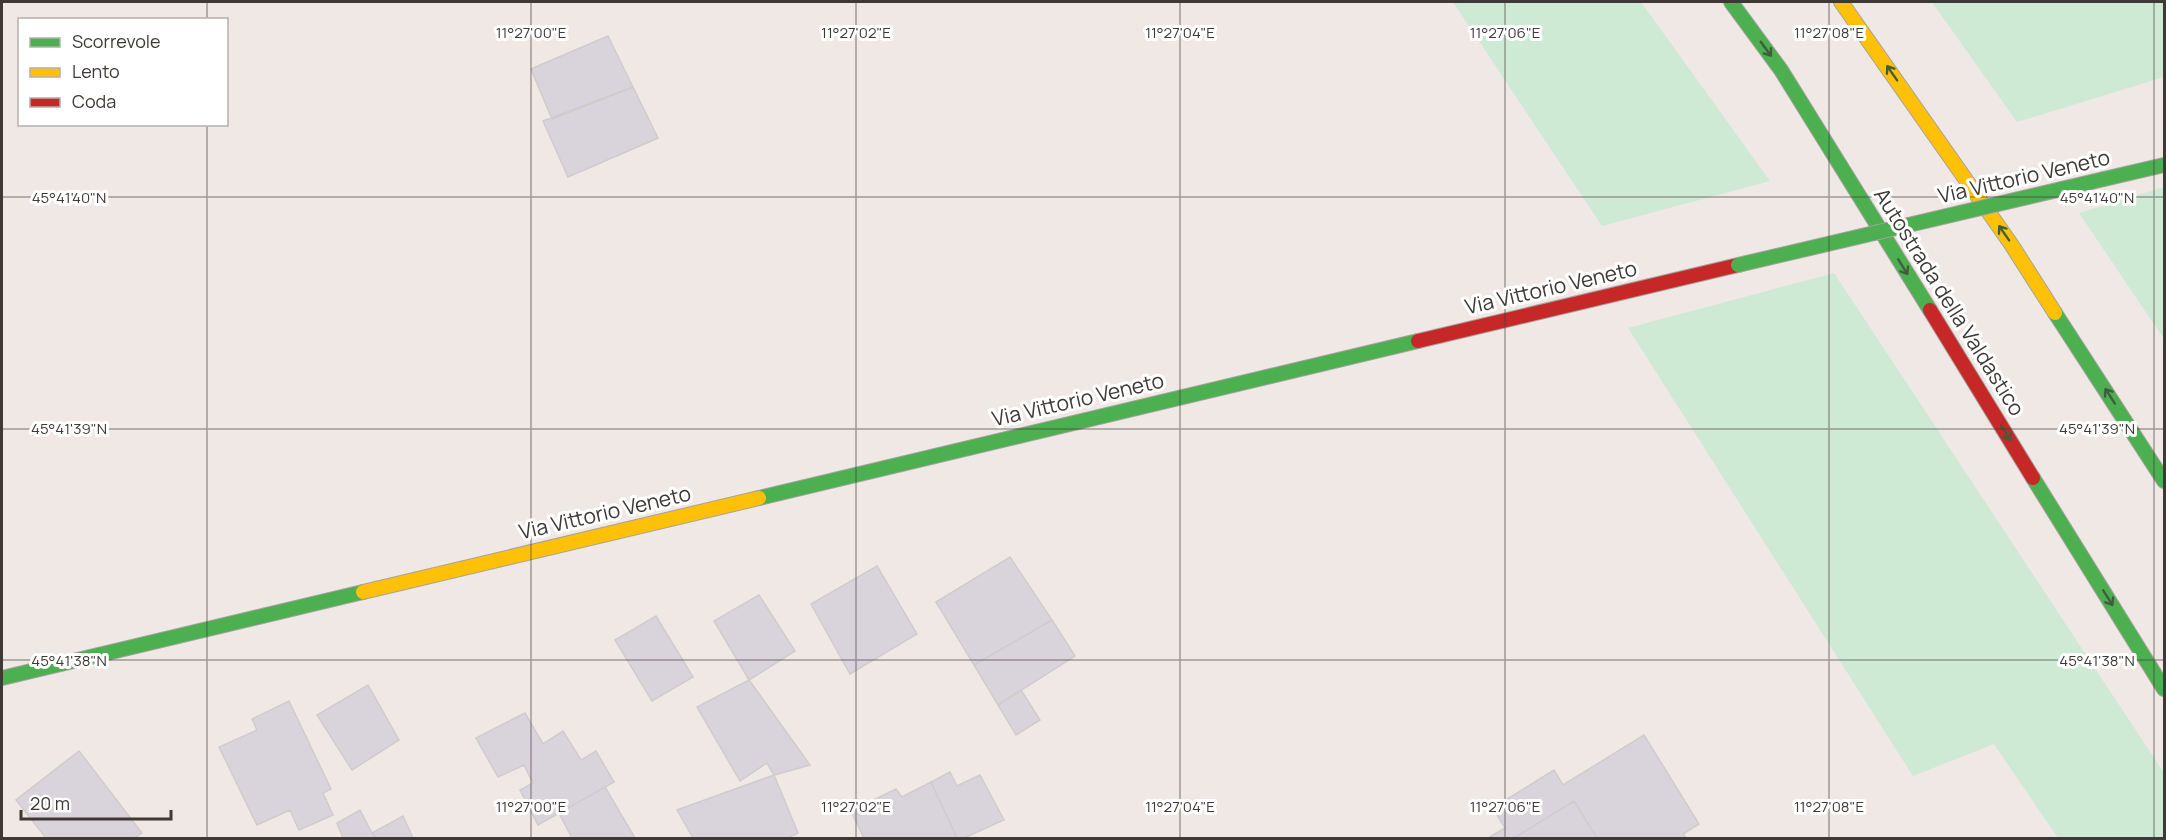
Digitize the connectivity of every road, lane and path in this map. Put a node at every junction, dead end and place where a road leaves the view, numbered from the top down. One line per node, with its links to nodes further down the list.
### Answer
1 (1731, 2): 6 (main road, Autostrada della Valdastico, one-way to 6)
2 (1841, 2): 4 (main road, one-way to 2)
3 (2164, 165): 5 (main road, Via Vittorio Veneto, bridge)
4 (2164, 481)
5 (2, 678)
6 (2164, 689)

